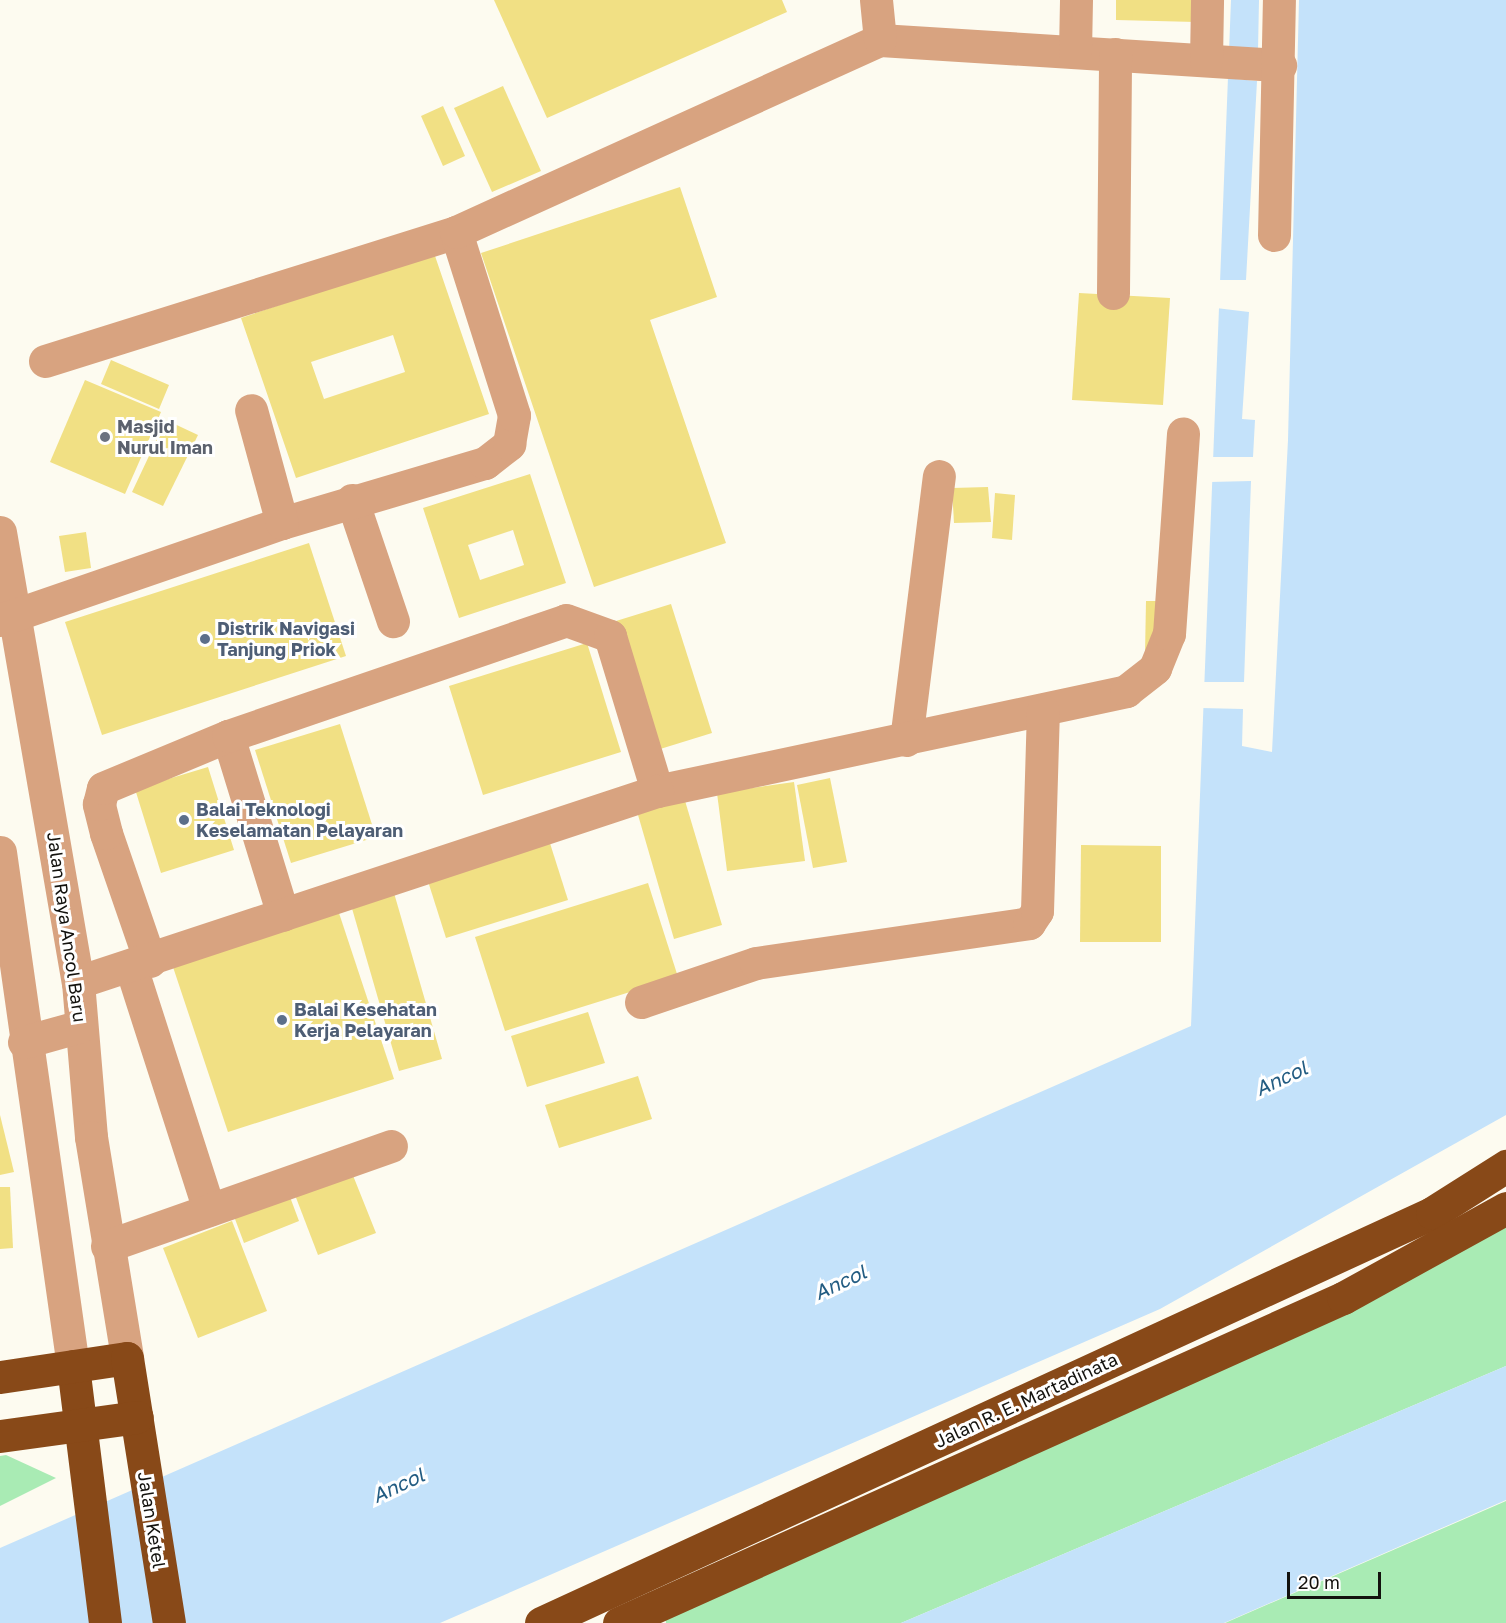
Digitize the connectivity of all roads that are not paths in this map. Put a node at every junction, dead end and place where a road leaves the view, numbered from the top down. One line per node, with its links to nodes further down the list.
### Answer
1 (876, 0): 5 (lane)
2 (1076, 0): 6 (lane)
3 (1207, 0): 8 (lane)
4 (1280, 0): 9 (lane)
5 (880, 40): 6 (lane); 10 (lane)
6 (1075, 52): 7 (lane)
7 (1115, 54): 8 (lane); 12 (lane)
8 (1206, 60): 9 (lane)
9 (1280, 65): 11 (lane)
10 (456, 232): 13 (lane); 17 (lane)
11 (1274, 235)
12 (1113, 292)
13 (45, 361)
14 (251, 410): 18 (lane)
15 (1183, 433): 22 (lane)
16 (939, 476): 24 (lane)
17 (352, 500): 18 (lane); 21 (lane)
18 (282, 523): 20 (lane)
19 (0, 532): 20 (lane, Jalan Raya Ancol Baru)
20 (7, 617): 29 (lane, Jalan Raya Ancol Baru)
21 (393, 621)
22 (1043, 711): 24 (lane); 30 (lane)
23 (228, 736): 25 (lane); 27 (lane); 28 (lane)
24 (906, 740): 25 (lane)
25 (657, 791): 27 (lane)
26 (0, 852): 32 (lane)
27 (284, 915): 28 (lane)
28 (140, 964): 29 (lane); 36 (lane)
29 (78, 982): 31 (lane, Jalan Raya Ancol Baru)
30 (646, 1000)
31 (81, 1026): 32 (lane); 37 (lane, Jalan Raya Ancol Baru)
32 (24, 1042): 39 (lane)
33 (390, 1146): 36 (lane)
34 (1506, 1166): 46 (highway, Jalan R. E. Martadinata)
35 (1506, 1208): 47 (highway)
36 (209, 1210): 37 (lane)
37 (108, 1246): 38 (lane, Jalan Raya Ancol Baru)
38 (127, 1358): 39 (highway); 41 (highway, Jalan Ketel)
39 (73, 1366): 40 (highway); 42 (highway)
40 (0, 1377)
41 (137, 1417): 42 (highway); 45 (highway, Jalan Ketel)
42 (81, 1426): 43 (highway); 44 (highway)
43 (0, 1436)
44 (105, 1623)
45 (169, 1623)
46 (541, 1623)
47 (619, 1623)

